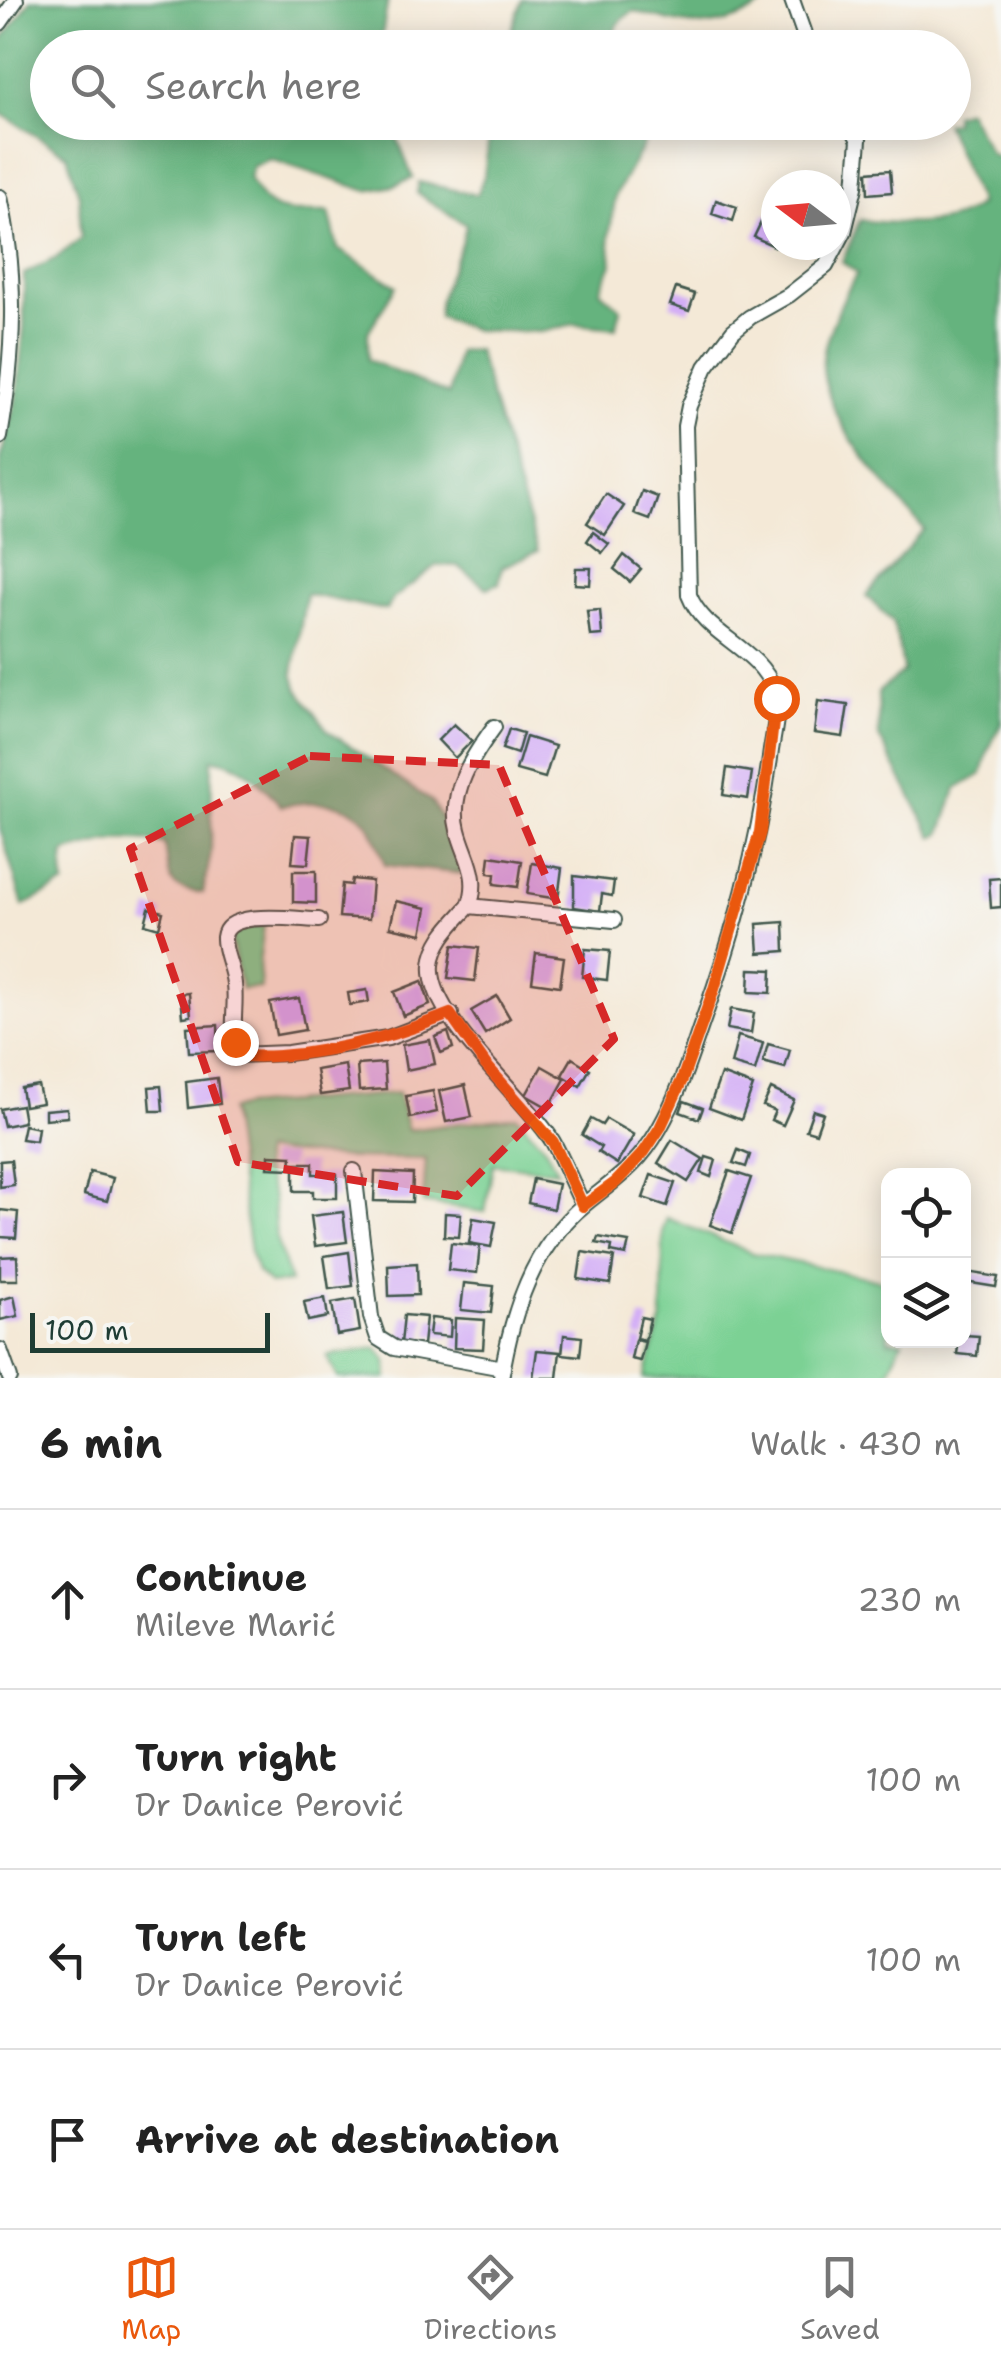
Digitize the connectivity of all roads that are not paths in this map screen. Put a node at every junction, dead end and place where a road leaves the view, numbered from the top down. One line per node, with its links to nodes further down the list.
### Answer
1 (16, 0): 3 (street)
2 (792, 0): 4 (street)
3 (0, 23)
4 (803, 30)
5 (859, 140): 14 (street)
6 (0, 197): 7 (street)
7 (0, 437)
8 (494, 727): 9 (street)
9 (468, 906): 11 (street); 12 (street)
10 (319, 920): 12 (street)
11 (614, 920)
12 (450, 1014): 14 (street)
13 (354, 1171): 16 (street)
14 (583, 1206): 16 (street)
15 (0, 1350): 17 (street)
16 (502, 1373)
17 (10, 1378)

